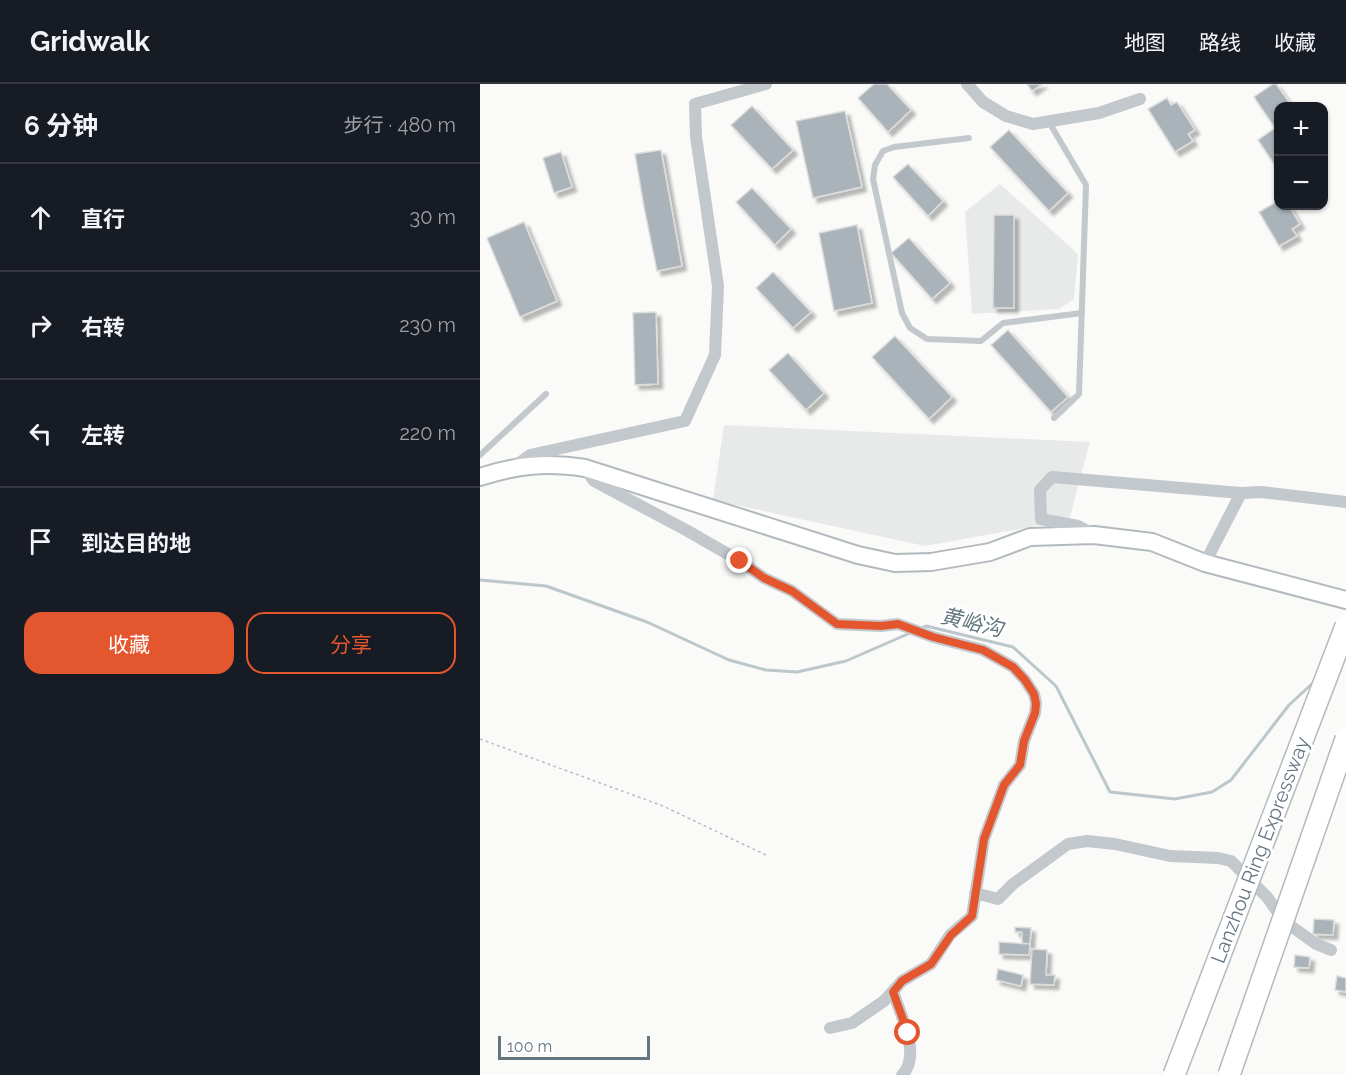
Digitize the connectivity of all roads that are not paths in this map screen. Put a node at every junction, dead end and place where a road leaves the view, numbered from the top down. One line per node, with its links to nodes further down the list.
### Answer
1 (766, 84): 10 (street)
2 (967, 84): 4 (street)
3 (1140, 99): 4 (street)
4 (1048, 121): 6 (lane)
5 (969, 138): 6 (lane)
6 (1082, 313): 8 (lane)
7 (546, 394): 9 (lane)
8 (1054, 418)
9 (480, 455)
10 (513, 468): 11 (main road); 12 (main road)
11 (585, 468): 15 (main road); 20 (street)
12 (480, 477)
13 (1241, 493): 14 (street); 15 (street); 16 (street)
14 (1346, 502)
15 (1094, 535): 16 (main road)
16 (1205, 563): 17 (main road)
17 (1346, 600)
18 (1346, 626): 25 (highway, Lanzhou Ring Expressway, bridge)
19 (1346, 739): 26 (highway, Lanzhou Ring Expressway, bridge)
20 (975, 893): 21 (street); 22 (street)
21 (1331, 950)
22 (893, 992): 23 (street); 24 (street)
23 (830, 1028)
24 (902, 1075)
25 (1174, 1075)
26 (1229, 1075)

